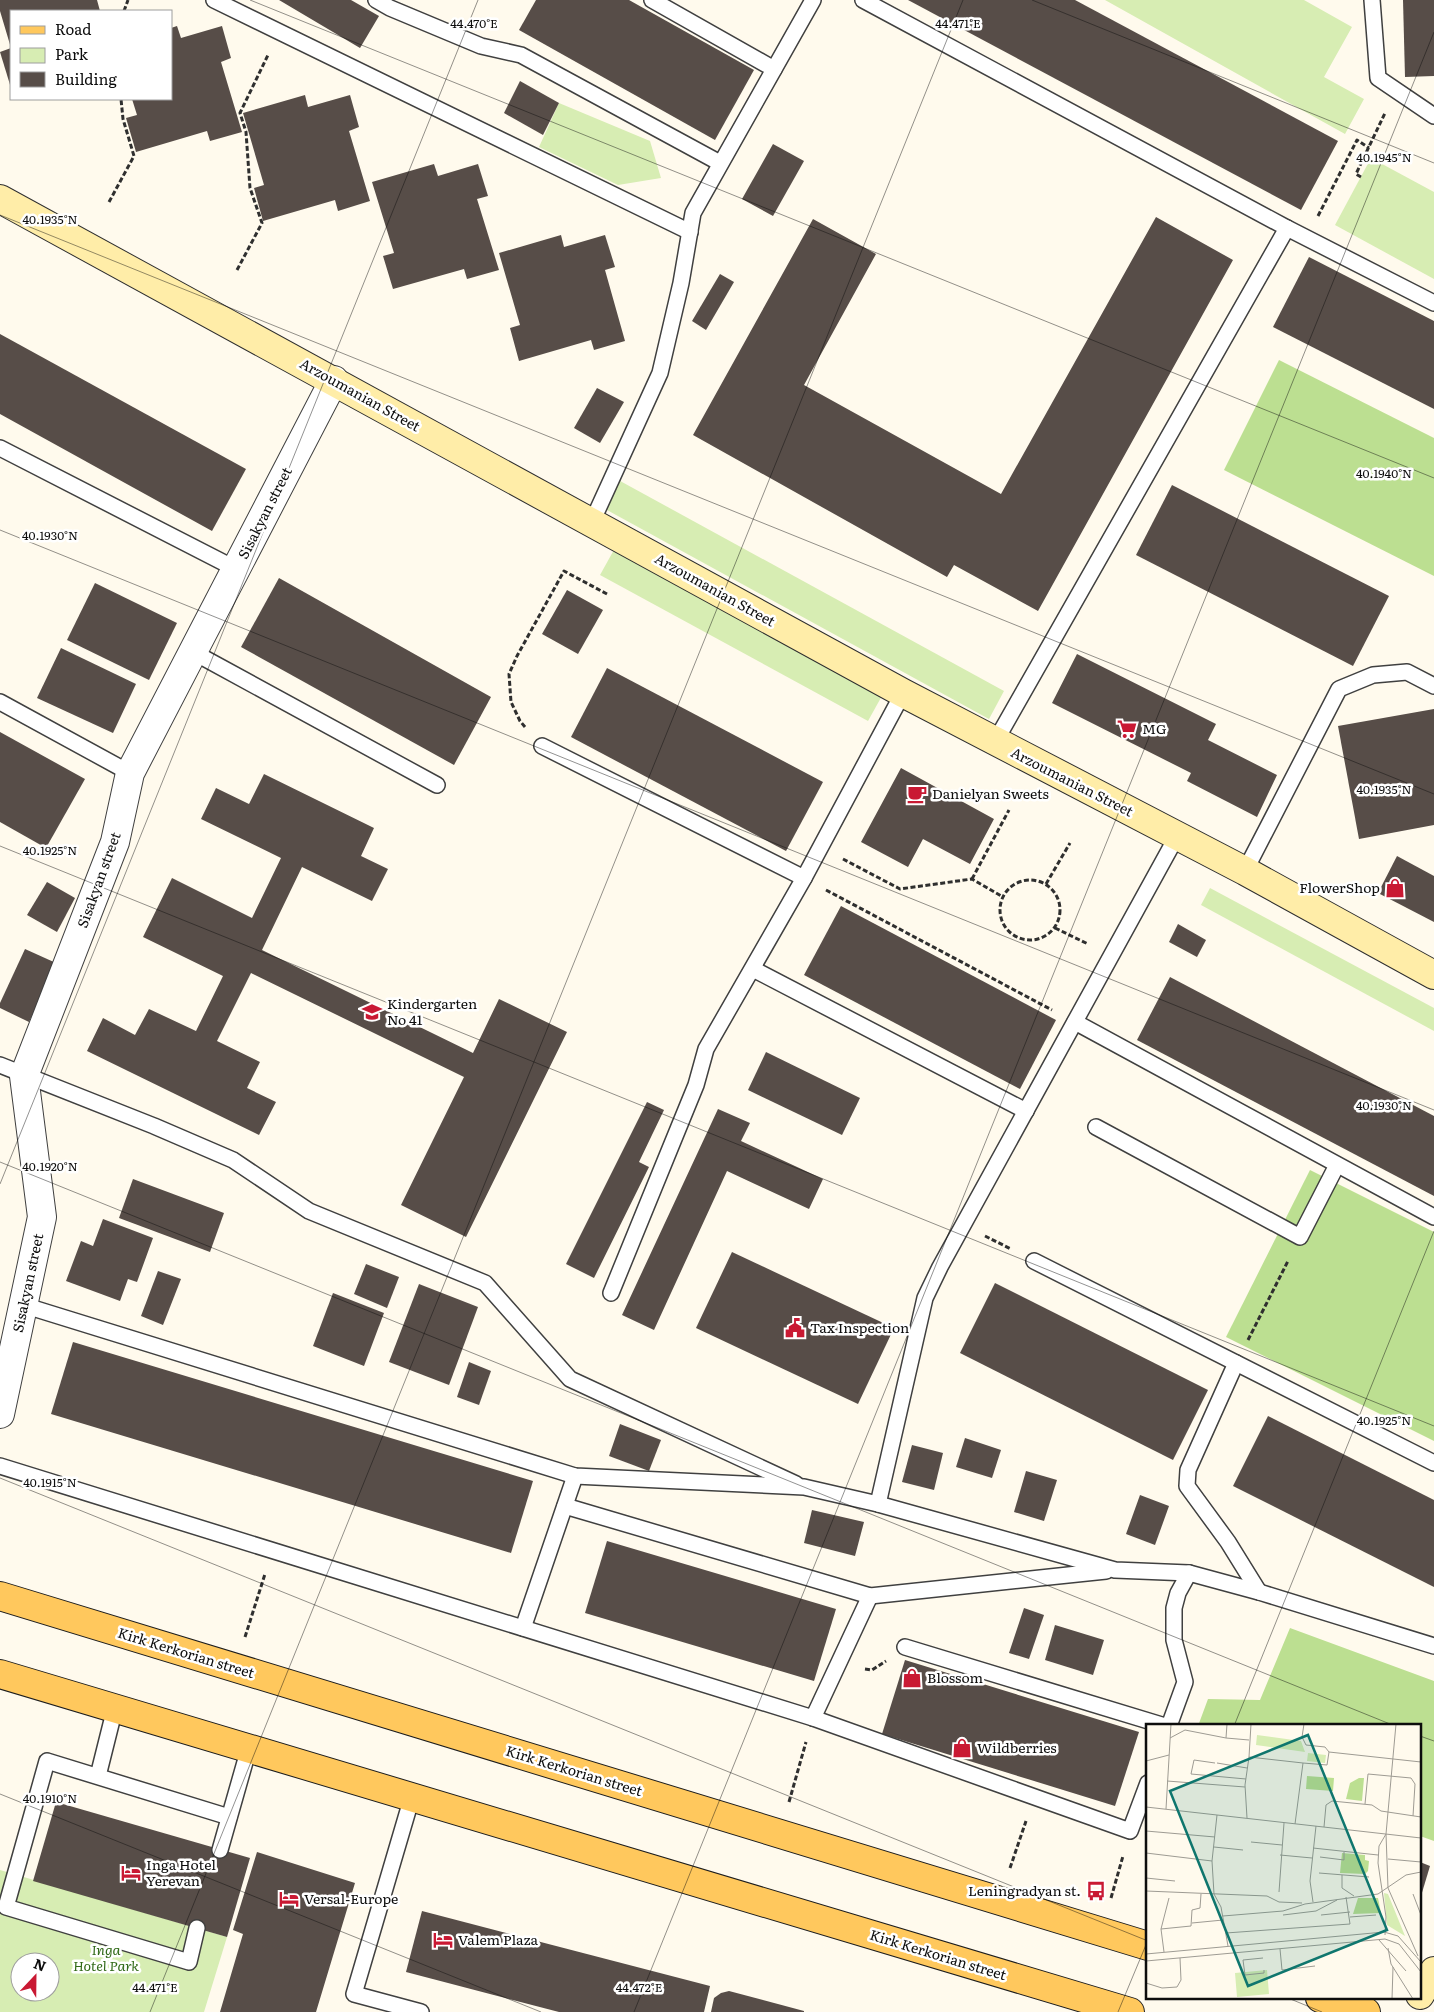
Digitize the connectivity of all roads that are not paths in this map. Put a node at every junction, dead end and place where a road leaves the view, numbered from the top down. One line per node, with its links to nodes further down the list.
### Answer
1 (214, 0): 12 (lane)
2 (376, 0): 9 (lane)
3 (652, 0): 7 (lane)
4 (813, 0): 7 (lane)
5 (863, 0): 11 (lane)
6 (1372, 0): 8 (lane)
7 (774, 69): 9 (lane)
8 (1434, 116)
9 (720, 163): 12 (lane)
10 (0, 199): 14 (main road, Arzoumanian Street)
11 (1287, 228): 13 (lane); 22 (lane)
12 (690, 232): 16 (lane)
13 (1434, 304)
14 (334, 380): 16 (main road, Arzoumanian Street); 17 (street, Sisakyan street)
15 (0, 448): 17 (lane)
16 (592, 522): 20 (main road, Arzoumanian Street)
17 (236, 569): 18 (street, Sisakyan street)
18 (193, 652): 24 (street, Sisakyan street); 25 (lane)
19 (1434, 686): 27 (lane)
20 (903, 693): 22 (main road, Arzoumanian Street); 28 (lane)
21 (0, 702): 24 (lane)
22 (995, 742): 26 (main road, Arzoumanian Street)
23 (542, 746): 28 (lane)
24 (130, 773): 32 (street, Sisakyan street)
25 (437, 785)
26 (1177, 836): 27 (main road, Arzoumanian Street); 31 (lane)
27 (1245, 870): 30 (main road, Arzoumanian Street)
28 (804, 878): 29 (lane)
29 (753, 969): 33 (lane); 38 (lane)
30 (1434, 974)
31 (1075, 1022): 33 (lane); 35 (lane)
32 (12, 1070): 39 (street, Sisakyan street); 46 (lane)
33 (1026, 1111): 47 (lane)
34 (1096, 1127): 35 (lane)
35 (1337, 1165): 36 (lane)
36 (1434, 1218)
37 (1034, 1261): 41 (lane)
38 (611, 1293)
39 (23, 1305): 40 (street, Sisakyan street); 45 (lane)
40 (8, 1337): 42 (street, Sisakyan street)
41 (1236, 1363): 43 (lane); 51 (lane)
42 (0, 1414)
43 (1434, 1463)
44 (0, 1466): 54 (lane)
45 (575, 1476): 46 (lane); 48 (lane)
46 (804, 1487): 47 (lane)
47 (878, 1504): 49 (lane)
48 (565, 1506): 53 (lane); 54 (lane)
49 (1114, 1570): 50 (lane); 53 (lane)
50 (1189, 1573): 51 (lane); 61 (lane)
51 (1259, 1592): 55 (lane)
52 (0, 1596): 69 (main road, Kirk Kerkorian street)
53 (870, 1596): 59 (lane)
54 (523, 1628): 59 (lane)
55 (1434, 1646)
56 (904, 1647): 60 (lane)
57 (0, 1674): 58 (main road, Kirk Kerkorian street)
58 (115, 1708): 62 (main road, Kirk Kerkorian street); 63 (lane)
59 (813, 1718): 64 (lane)
60 (1158, 1724)
61 (1170, 1724)
62 (249, 1748): 65 (main road, Kirk Kerkorian street); 66 (lane)
63 (98, 1776): 66 (lane); 68 (lane)
64 (1146, 1788)
65 (412, 1797): 74 (lane); 75 (main road, Kirk Kerkorian street)
66 (229, 1817): 67 (lane)
67 (220, 1850)
68 (197, 1928)
69 (1146, 1945)
70 (1434, 1971): 71 (main road)
71 (1422, 1992)
72 (1327, 2000): 76 (main road)
73 (1417, 2000): 77 (main road)
74 (421, 2012)
75 (1130, 2012)
76 (1366, 2012)
77 (1410, 2012)

